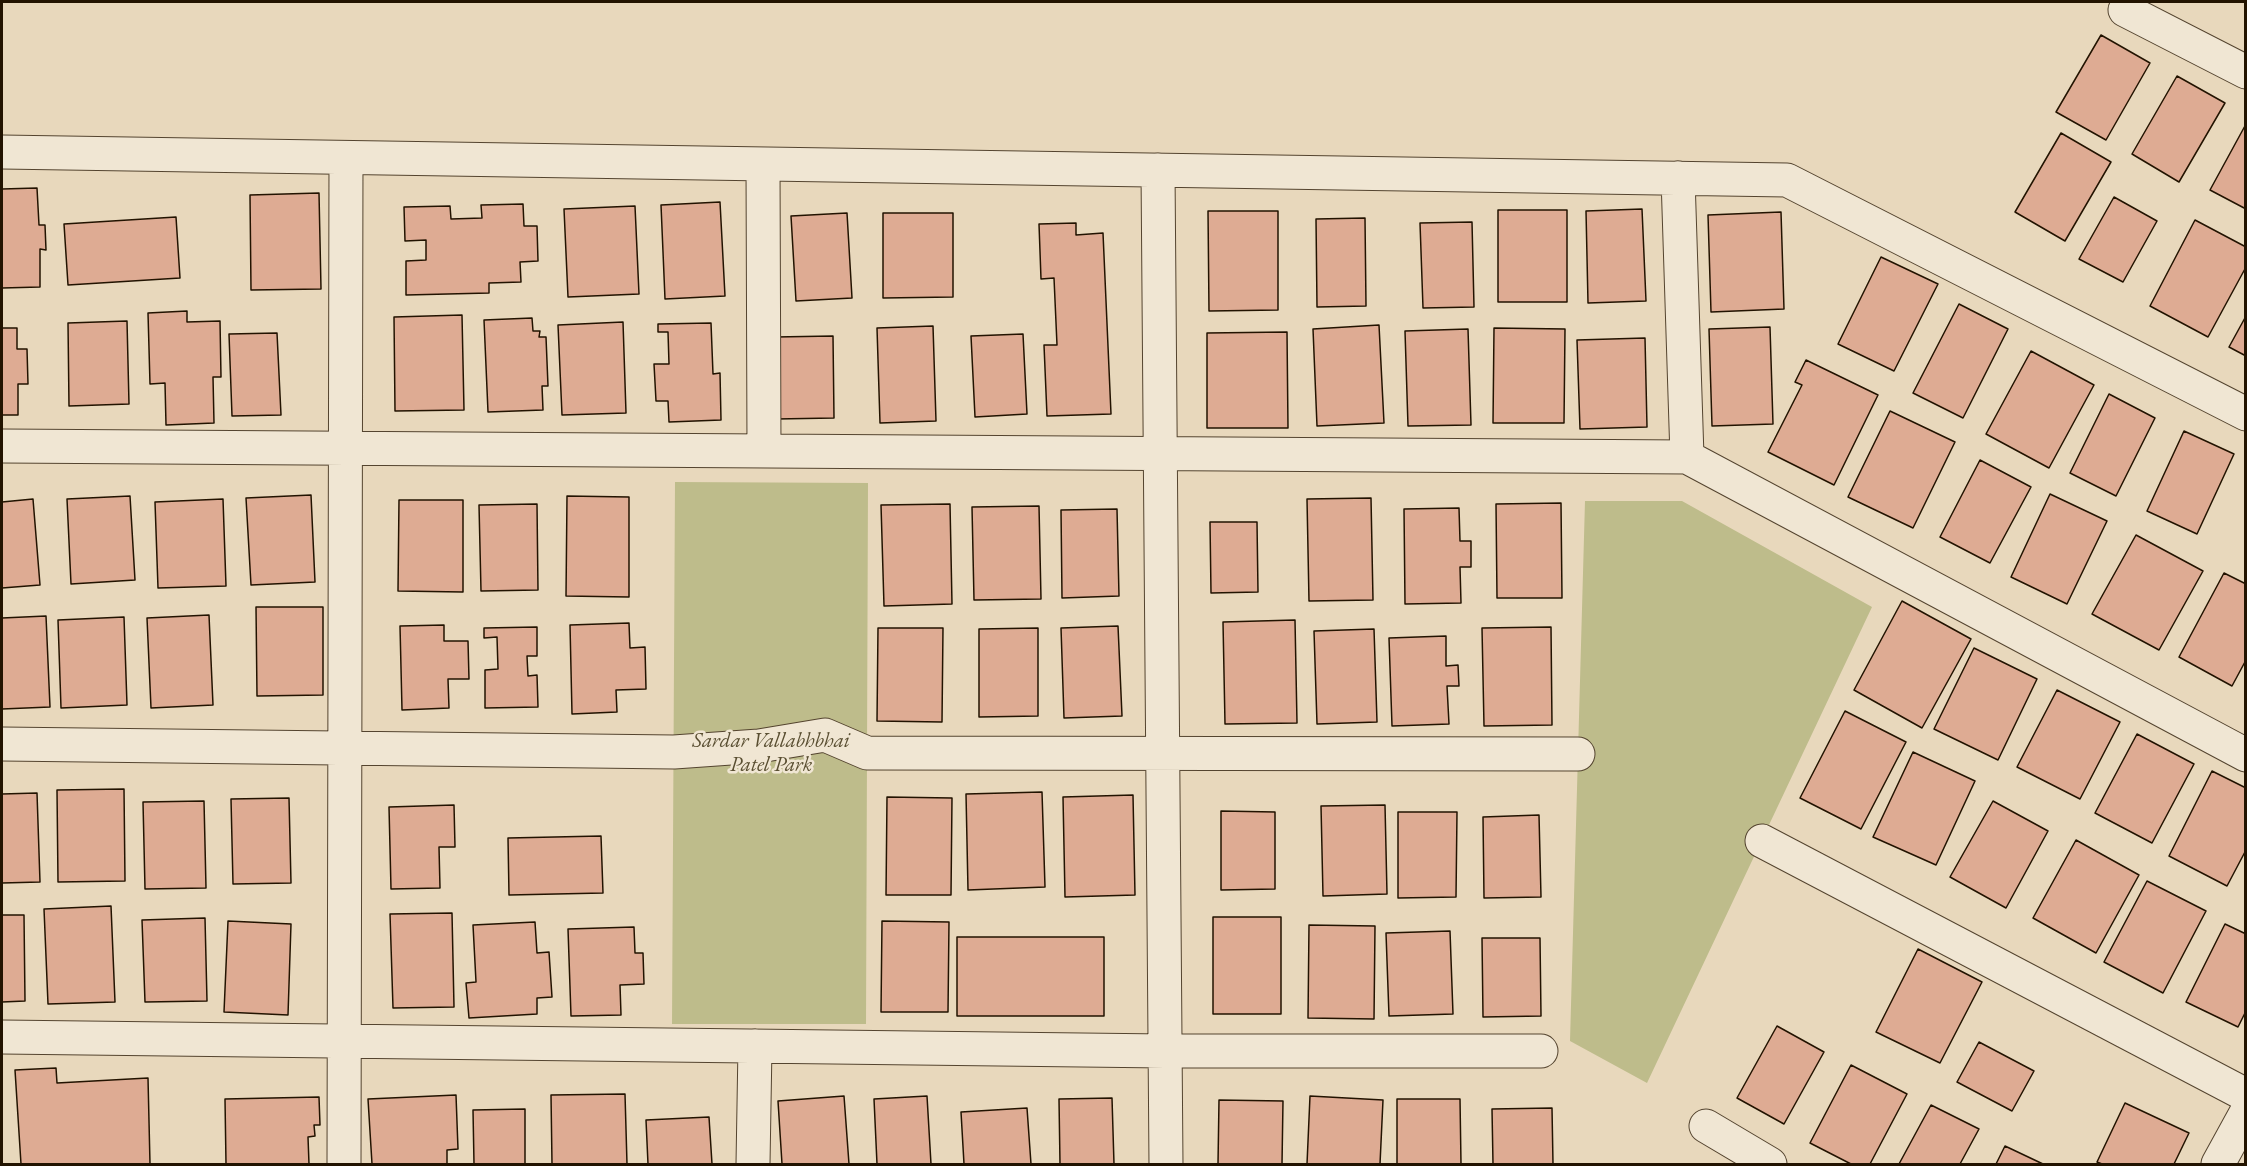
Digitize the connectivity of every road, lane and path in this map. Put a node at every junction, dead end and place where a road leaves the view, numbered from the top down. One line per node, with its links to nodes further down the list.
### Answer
1 (2125, 10): 2 (street)
2 (2246, 72)
3 (2, 152): 4 (street)
4 (346, 158): 5 (street); 10 (street)
5 (763, 164): 6 (street); 11 (street)
6 (1158, 170): 7 (street); 12 (street)
7 (1678, 178): 8 (street); 13 (street)
8 (2246, 414)
9 (2, 446): 10 (street)
10 (346, 448): 11 (street); 15 (street)
11 (764, 451): 12 (street)
12 (1160, 454): 13 (street); 16 (street)
13 (1687, 457): 18 (street)
14 (2, 744): 15 (street)
15 (345, 748): 16 (street); 21 (street)
16 (1163, 754): 17 (street); 23 (street)
17 (1578, 754)
18 (2246, 755)
19 (1762, 841): 25 (street)
20 (2, 1037): 21 (street)
21 (344, 1041): 22 (street); 28 (street)
22 (755, 1046): 23 (street); 29 (street)
23 (1165, 1051): 24 (street); 30 (street)
24 (1541, 1051)
25 (2246, 1095)
26 (2246, 1113): 32 (street)
27 (1706, 1126): 31 (street)
28 (344, 1164)
29 (753, 1164)
30 (1166, 1164)
31 (1770, 1164)
32 (2218, 1164)

